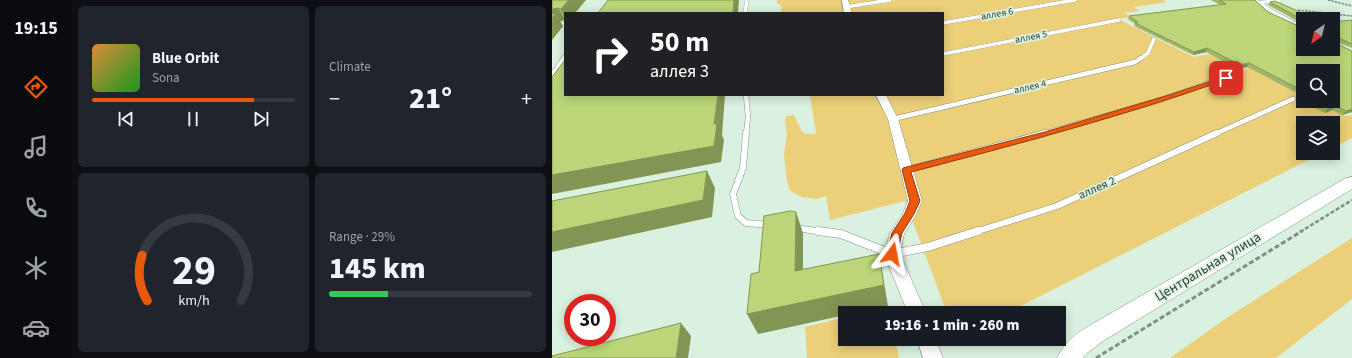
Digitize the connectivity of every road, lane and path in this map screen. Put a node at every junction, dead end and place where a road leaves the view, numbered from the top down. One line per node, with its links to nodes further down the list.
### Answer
1 (747, 0): 10 (lane)
2 (890, 0): 8 (lane)
3 (1074, 0): 14 (lane, аллея 6)
4 (1280, 0): 6 (lane)
5 (1328, 0): 7 (path)
6 (1256, 1): 16 (street)
7 (1352, 6)
8 (846, 7)
9 (1298, 10): 11 (path)
10 (746, 12)
11 (1352, 16)
12 (1119, 20): 18 (lane, аллея 5)
13 (564, 23): 15 (lane)
14 (944, 23)
15 (552, 24)
16 (1296, 25)
17 (1154, 39): 25 (lane, аллея 4)
18 (944, 54)
19 (564, 58): 21 (lane)
20 (1240, 72): 26 (lane)
21 (552, 75)
22 (746, 96): 29 (lane)
23 (882, 96): 25 (street)
24 (1293, 99): 31 (lane, аллея 2)
25 (893, 119): 26 (street)
26 (906, 170): 31 (street)
27 (1352, 182): 35 (street, Центральная улица)
28 (1352, 200): 36 (path)
29 (775, 225)
30 (790, 227): 31 (lane)
31 (892, 254): 32 (street)
32 (914, 306)
33 (929, 346): 34 (street)
34 (933, 358)
35 (1069, 358)
36 (1096, 358)

